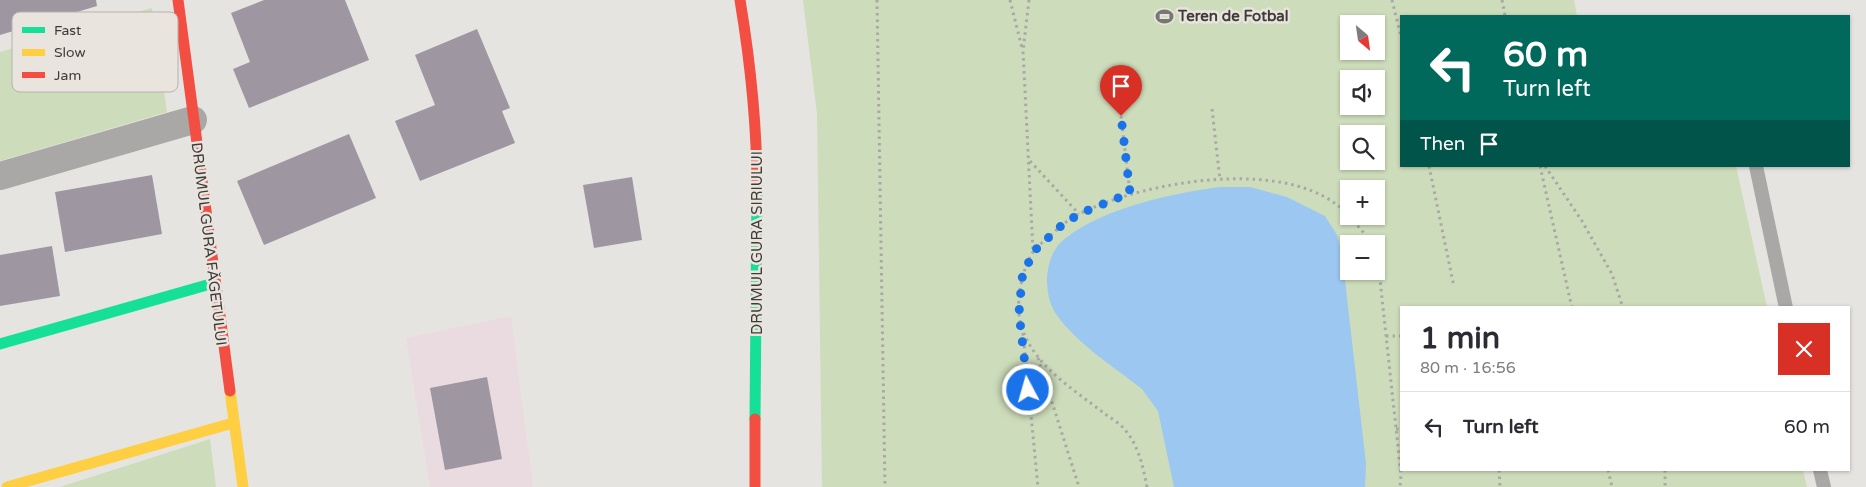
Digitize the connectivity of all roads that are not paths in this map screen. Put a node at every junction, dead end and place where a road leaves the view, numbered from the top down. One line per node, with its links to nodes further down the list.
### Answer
1 (178, 0): 3 (street, DRUMUL GURA FĂGETULUI)
2 (740, 0): 13 (street, DRUMUL GURA SIRIULUI)
3 (193, 120): 5 (street); 6 (street, DRUMUL GURA FĂGETULUI)
4 (1756, 167): 7 (lane)
5 (0, 176)
6 (214, 282): 8 (street); 9 (street, DRUMUL GURA FĂGETULUI)
7 (1786, 306)
8 (0, 344)
9 (234, 423): 11 (street); 12 (street, DRUMUL GURA FĂGETULUI)
10 (1820, 471): 14 (lane)
11 (7, 487)
12 (243, 487)
13 (755, 487)
14 (1824, 487)

